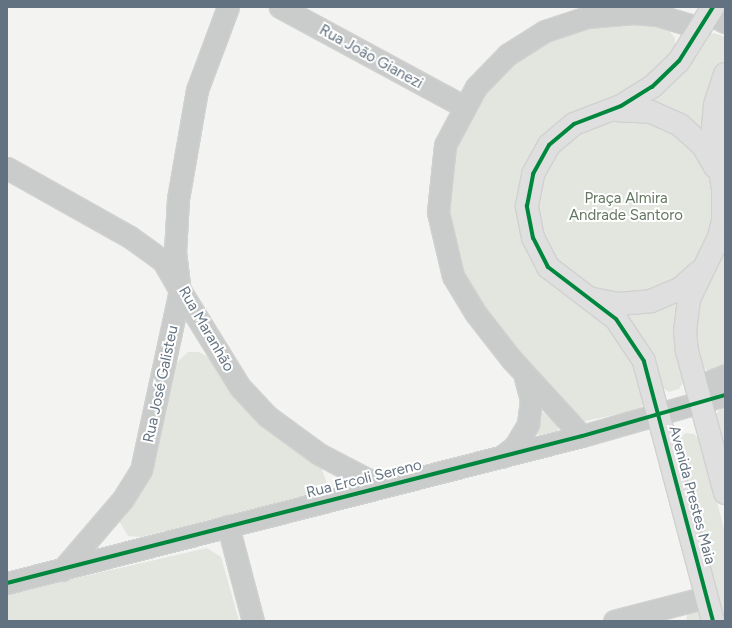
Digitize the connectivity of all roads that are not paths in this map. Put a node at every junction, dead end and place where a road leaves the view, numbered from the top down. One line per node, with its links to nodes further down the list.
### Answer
1 (228, 7): 10 (street, Rua Maranhão)
2 (280, 7): 5 (street, Rua João Gianezi)
3 (712, 18): 5 (street); 6 (street, Avenida Prestes Maia)
4 (725, 74): 8 (street)
5 (463, 106): 12 (street)
6 (607, 111): 8 (street); 11 (street, Avenida Prestes Maia)
7 (7, 168): 10 (street)
8 (718, 173): 9 (street)
9 (704, 266): 11 (street); 14 (street)
10 (180, 290): 19 (street, Rua Maranhão); 22 (street, Rua José Galisteu)
11 (590, 298): 16 (street, Avenida Prestes Maia)
12 (520, 370): 17 (street); 18 (street)
13 (725, 375): 14 (street)
14 (698, 395): 15 (street, Rua Ercoli Sereno); 16 (street, Rua Ercoli Sereno); 20 (street)
15 (725, 395)
16 (658, 416): 17 (street, Rua Ercoli Sereno); 24 (street, Avenida Prestes Maia)
17 (582, 436): 18 (street, Rua Ercoli Sereno)
18 (499, 458): 19 (street, Rua Ercoli Sereno)
19 (382, 487): 21 (street, Rua Ercoli Sereno)
20 (725, 493)
21 (228, 526): 22 (street, Rua Ercoli Sereno); 26 (street)
22 (62, 570): 23 (street, Rua Ercoli Sereno)
23 (7, 584)
24 (706, 597): 25 (street); 28 (street, Avenida Prestes Maia)
25 (670, 614): 27 (street)
26 (254, 621)
27 (614, 621)
28 (713, 621)

